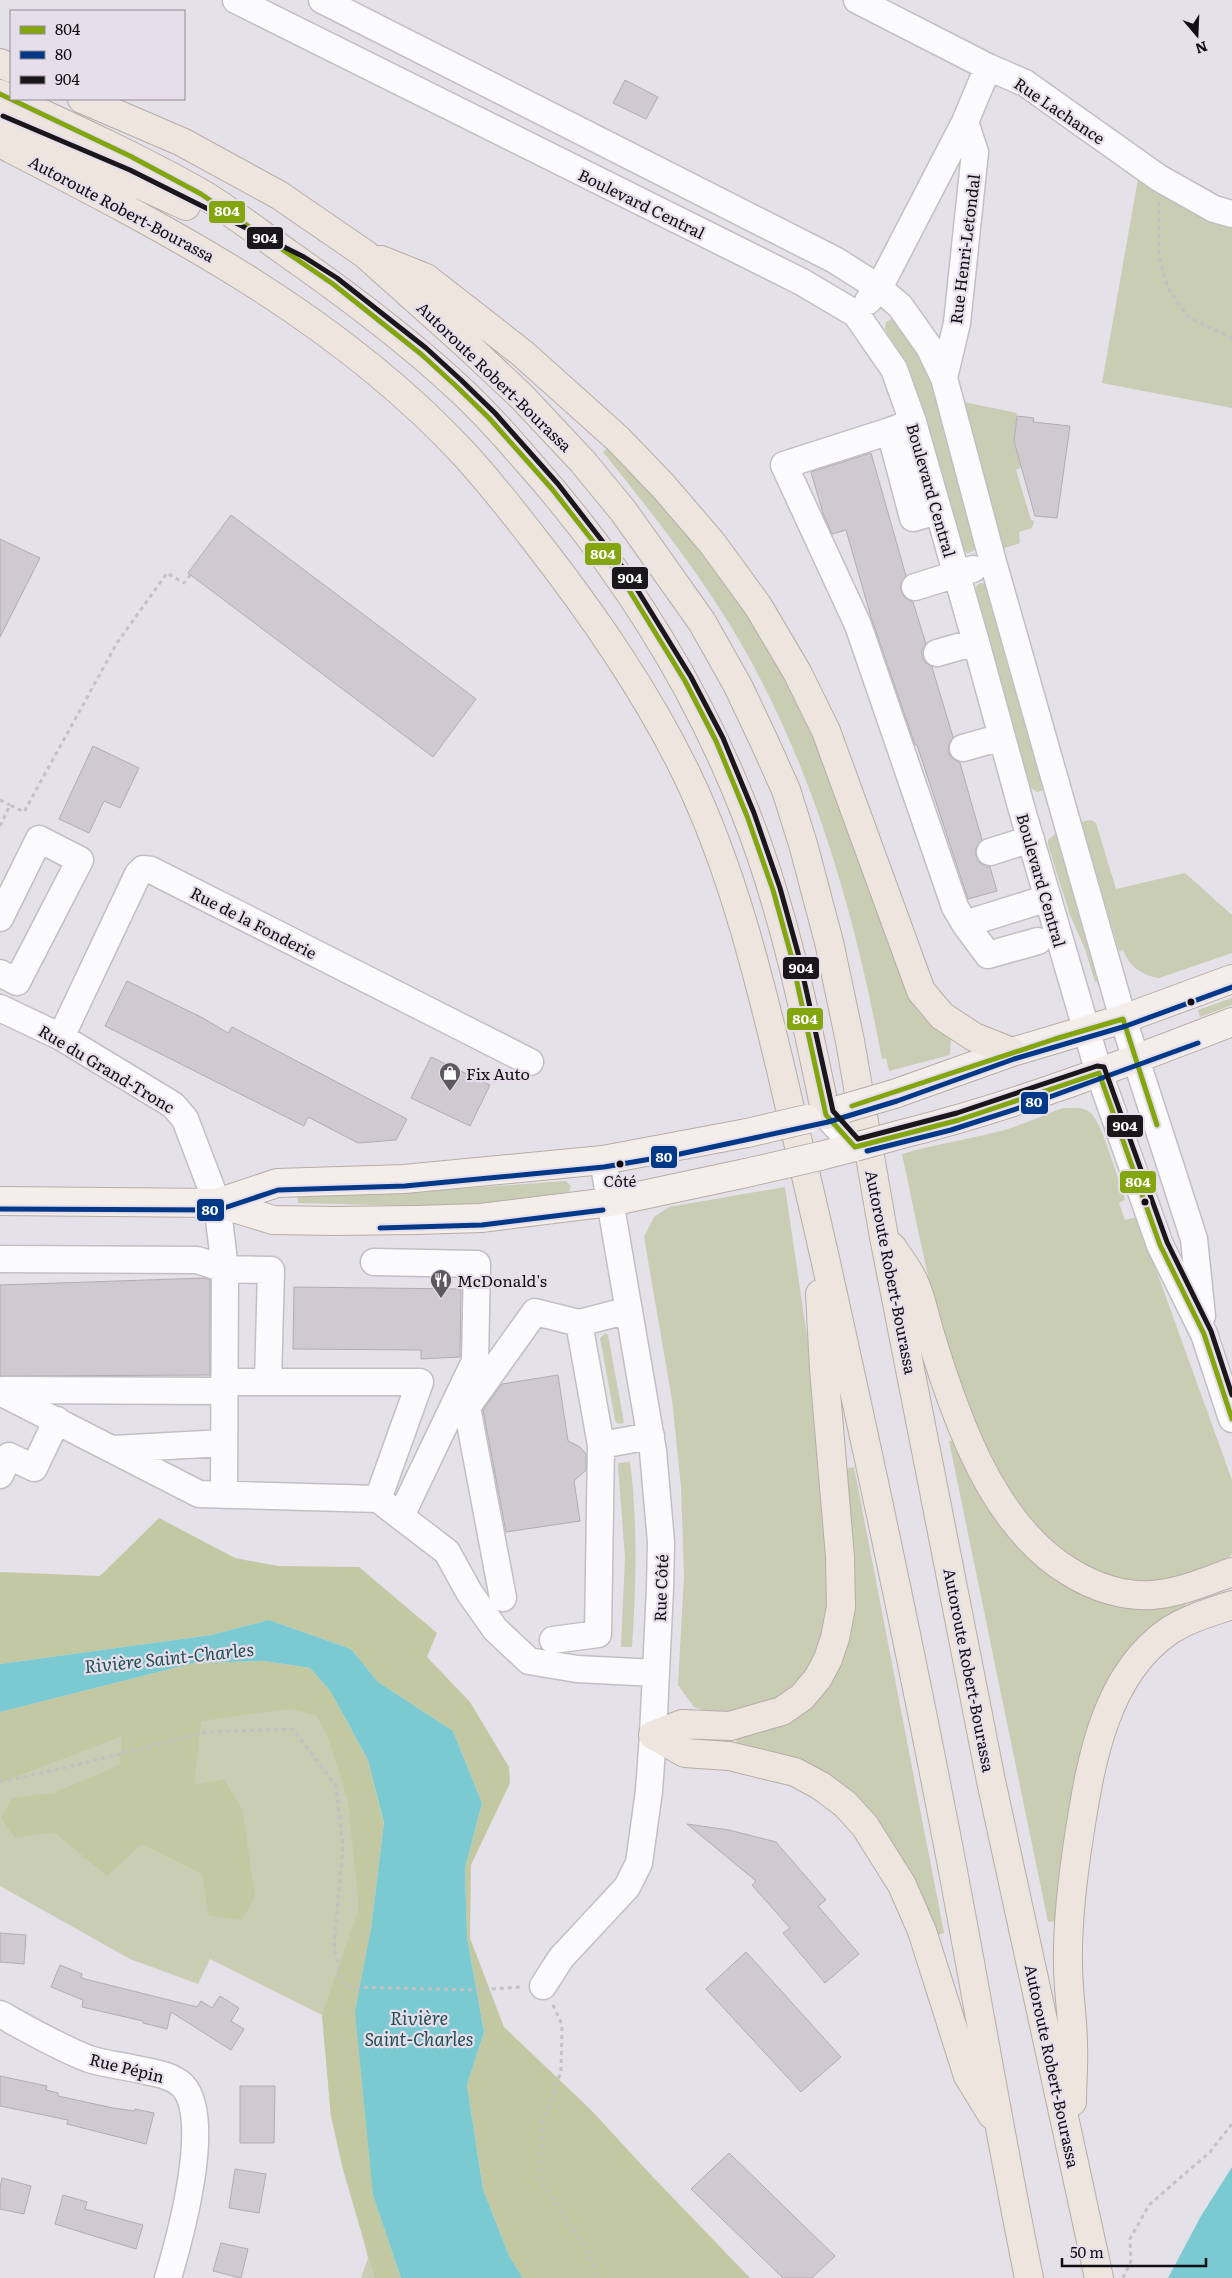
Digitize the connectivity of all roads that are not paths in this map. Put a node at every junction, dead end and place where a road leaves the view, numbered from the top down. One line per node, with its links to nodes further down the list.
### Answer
1 (236, 0): 6 (street, Boulevard Central)
2 (322, 0): 4 (street, Boulevard Central)
3 (857, 0): 5 (street, Rue Lachance)
4 (422, 50): 6 (street); 15 (street, Boulevard Central)
5 (988, 67): 9 (street, Rue Henri-Letondal); 12 (street, Rue Lachance)
6 (404, 85): 16 (street, Boulevard Central)
7 (13, 100): 14 (highway)
8 (84, 100): 13 (highway, Autoroute Robert-Bourassa)
9 (964, 122): 15 (street, Rue Henri-Letondal); 17 (street, Rue Henri-Letondal)
10 (0, 123): 14 (highway)
11 (0, 143): 51 (highway, Autoroute Robert-Bourassa)
12 (1232, 214)
13 (365, 254): 41 (highway); 52 (highway, Autoroute Robert-Bourassa)
14 (301, 264): 45 (highway)
15 (879, 288): 16 (street, Rue Henri-Letondal); 17 (street, Boulevard Central)
16 (856, 314): 18 (street, Boulevard Central)
17 (944, 378): 19 (street, Boulevard Central)
18 (901, 427): 20 (street, Boulevard Central); 32 (street)
19 (993, 562): 20 (street); 26 (street, Boulevard Central)
20 (957, 574): 21 (street); 22 (street, Boulevard Central)
21 (915, 587)
22 (976, 642): 23 (street); 24 (street, Boulevard Central)
23 (937, 653)
24 (1002, 737): 25 (street); 27 (street, Boulevard Central)
25 (962, 748)
26 (1061, 799): 27 (street); 37 (street, Boulevard Central)
27 (1022, 810): 28 (street, Boulevard Central)
28 (1031, 840): 29 (street); 30 (street, Boulevard Central)
29 (990, 852)
30 (1048, 898): 32 (street); 39 (street, Boulevard Central)
31 (0, 918): 34 (street)
32 (965, 924): 33 (street)
33 (1038, 941)
34 (0, 973)
35 (1232, 979): 37 (main road)
36 (0, 1008): 40 (street, Rue du Grand-Tronc)
37 (1122, 1019): 39 (main road); 42 (street, Boulevard Central)
38 (1232, 1022): 42 (main road)
39 (1087, 1029): 41 (main road); 44 (street, Boulevard Central)
40 (61, 1037): 43 (street, Rue de la Fonderie); 50 (street, Rue du Grand-Tronc)
41 (1012, 1052): 45 (main road, bridge)
42 (1136, 1060): 44 (main road); 58 (street, Boulevard Central)
43 (530, 1062)
44 (1100, 1073): 46 (main road, bridge); 58 (street, Boulevard Central)
45 (826, 1115): 46 (street); 47 (main road, bridge)
46 (855, 1147): 49 (main road, bridge)
47 (603, 1160): 49 (street, Rue Côté); 50 (main road)
48 (0, 1201): 50 (main road)
49 (610, 1202): 50 (main road); 56 (street, Rue Côté)
50 (217, 1203): 55 (street, Rue du Grand-Tronc)
51 (816, 1216): 77 (highway); 80 (highway, Autoroute Robert-Bourassa)
52 (884, 1237): 72 (highway); 81 (highway, Autoroute Robert-Bourassa)
53 (0, 1259): 55 (street)
54 (374, 1262): 71 (street)
55 (225, 1269): 59 (street); 60 (street, Rue du Grand-Tronc)
56 (629, 1310): 57 (street); 64 (street, Rue Côté)
57 (580, 1324): 66 (street); 73 (street)
58 (1204, 1334): 62 (street, Boulevard Central)
59 (268, 1382): 60 (street); 70 (street)
60 (225, 1386): 61 (street); 65 (street, Rue du Grand-Tronc)
61 (0, 1391): 63 (street)
62 (1232, 1419)
63 (57, 1420): 67 (street); 68 (street)
64 (651, 1436): 66 (street); 76 (street, Rue Côté)
65 (224, 1443): 67 (street); 69 (street, Rue du Grand-Tronc)
66 (601, 1445): 75 (street)
67 (112, 1449): 69 (street)
68 (0, 1475)
69 (224, 1495): 70 (street)
70 (378, 1499): 71 (street)
71 (401, 1516): 76 (street)
72 (1232, 1572)
73 (503, 1598)
74 (1232, 1605): 81 (highway)
75 (553, 1640)
76 (656, 1673): 77 (street, Rue Côté)
77 (653, 1735): 78 (street, Rue Côté); 80 (highway)
78 (543, 1986)
79 (0, 2014): 83 (street, Rue Pépin)
80 (1001, 2130): 82 (highway, Autoroute Robert-Bourassa)
81 (1070, 2143): 84 (highway, Autoroute Robert-Bourassa)
82 (1027, 2270)
83 (168, 2278)
84 (1099, 2278)

